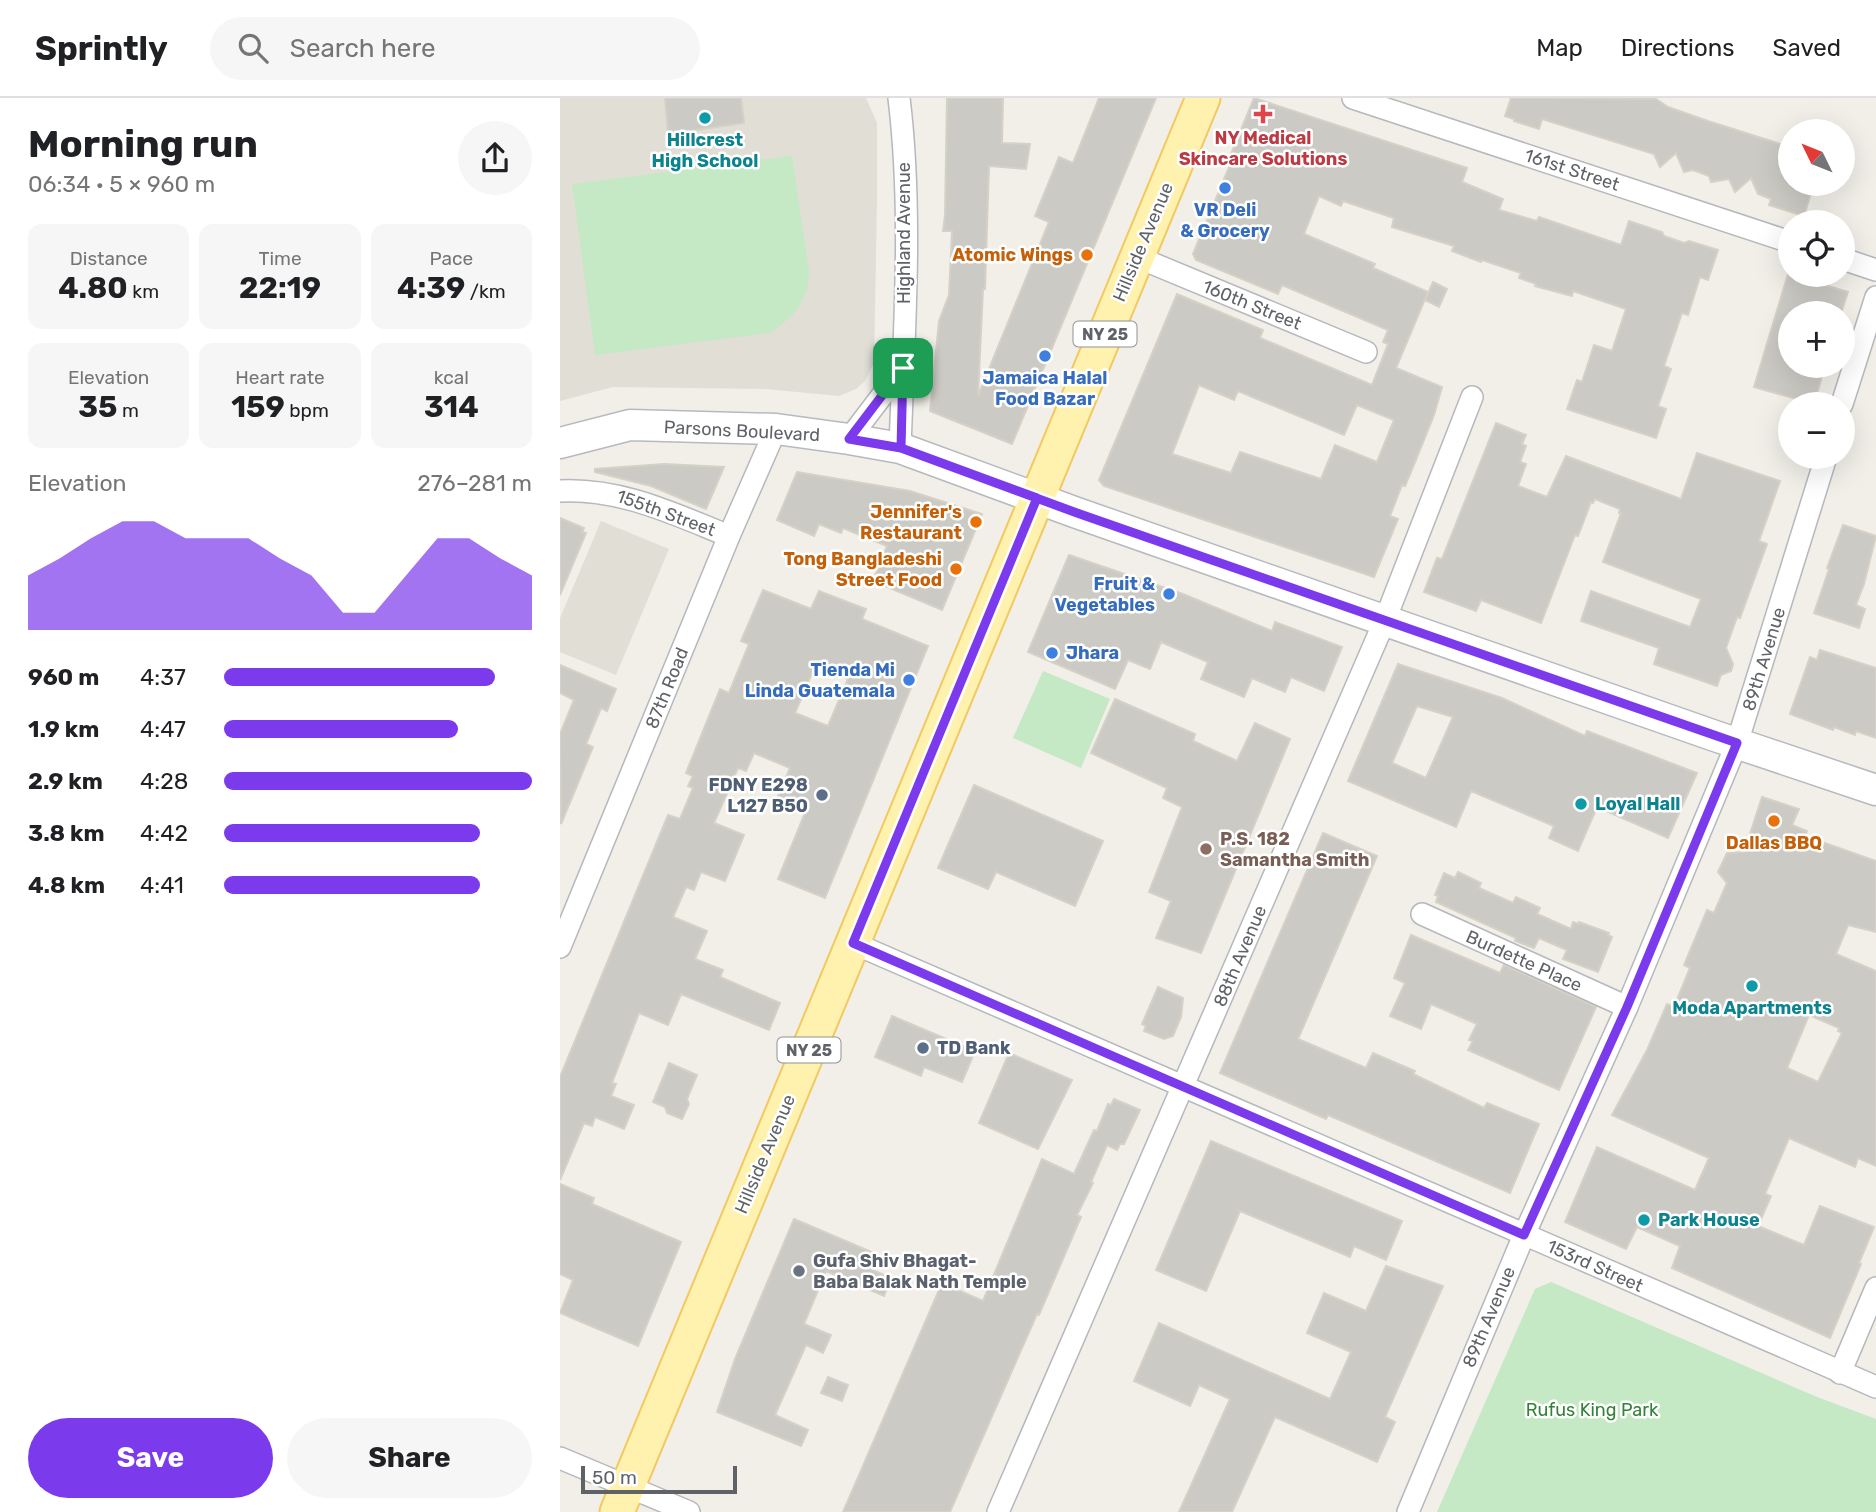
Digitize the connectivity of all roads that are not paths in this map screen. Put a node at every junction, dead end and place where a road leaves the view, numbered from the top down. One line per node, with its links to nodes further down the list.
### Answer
1 (899, 98): 10 (street, Highland Avenue)
2 (1203, 98): 5 (main road, Hillside Avenue / NY 25)
3 (1353, 98): 4 (street, 161st Street)
4 (1778, 238)
5 (1137, 257): 9 (street, 160th Street); 19 (main road, Hillside Avenue / NY 25)
6 (1855, 263): 7 (street)
7 (1876, 270)
8 (1876, 297): 11 (street)
9 (1366, 352)
10 (903, 368): 14 (street); 16 (street, Highland Avenue)
11 (1846, 392)
12 (1472, 397): 21 (street, 88th Avenue)
13 (776, 429): 14 (street, Parsons Boulevard); 15 (street, Parsons Boulevard); 20 (street, 87th Road)
14 (849, 439): 16 (street, Parsons Boulevard)
15 (560, 443)
16 (901, 448): 19 (street, Parsons Boulevard)
17 (1822, 469): 22 (street, 89th Avenue)
18 (560, 491): 20 (street, 155th Street)
19 (1037, 498): 21 (street, Parsons Boulevard); 25 (main road, Hillside Avenue / NY 25)
20 (729, 536): 26 (street, 87th Road)
21 (1385, 620): 22 (street, Parsons Boulevard); 28 (street, 88th Avenue)
22 (1737, 743): 23 (street, Parsons Boulevard); 27 (street, 89th Avenue)
23 (1876, 790)
24 (1422, 914): 27 (street, Burdette Place)
25 (853, 943): 28 (street, 153rd Street); 34 (main road, Hillside Avenue / NY 25)
26 (560, 947)
27 (1627, 1007): 29 (street, 89th Avenue)
28 (1183, 1087): 29 (street, 153rd Street); 36 (street, 88th Avenue)
29 (1524, 1235): 31 (street, 153rd Street); 37 (street, 89th Avenue)
30 (1876, 1289): 31 (street)
31 (1840, 1373): 32 (street, 153rd Street)
32 (1876, 1387)
33 (560, 1458): 34 (street)
34 (622, 1499): 35 (street)
35 (690, 1512)
36 (998, 1512)
37 (1408, 1512)

